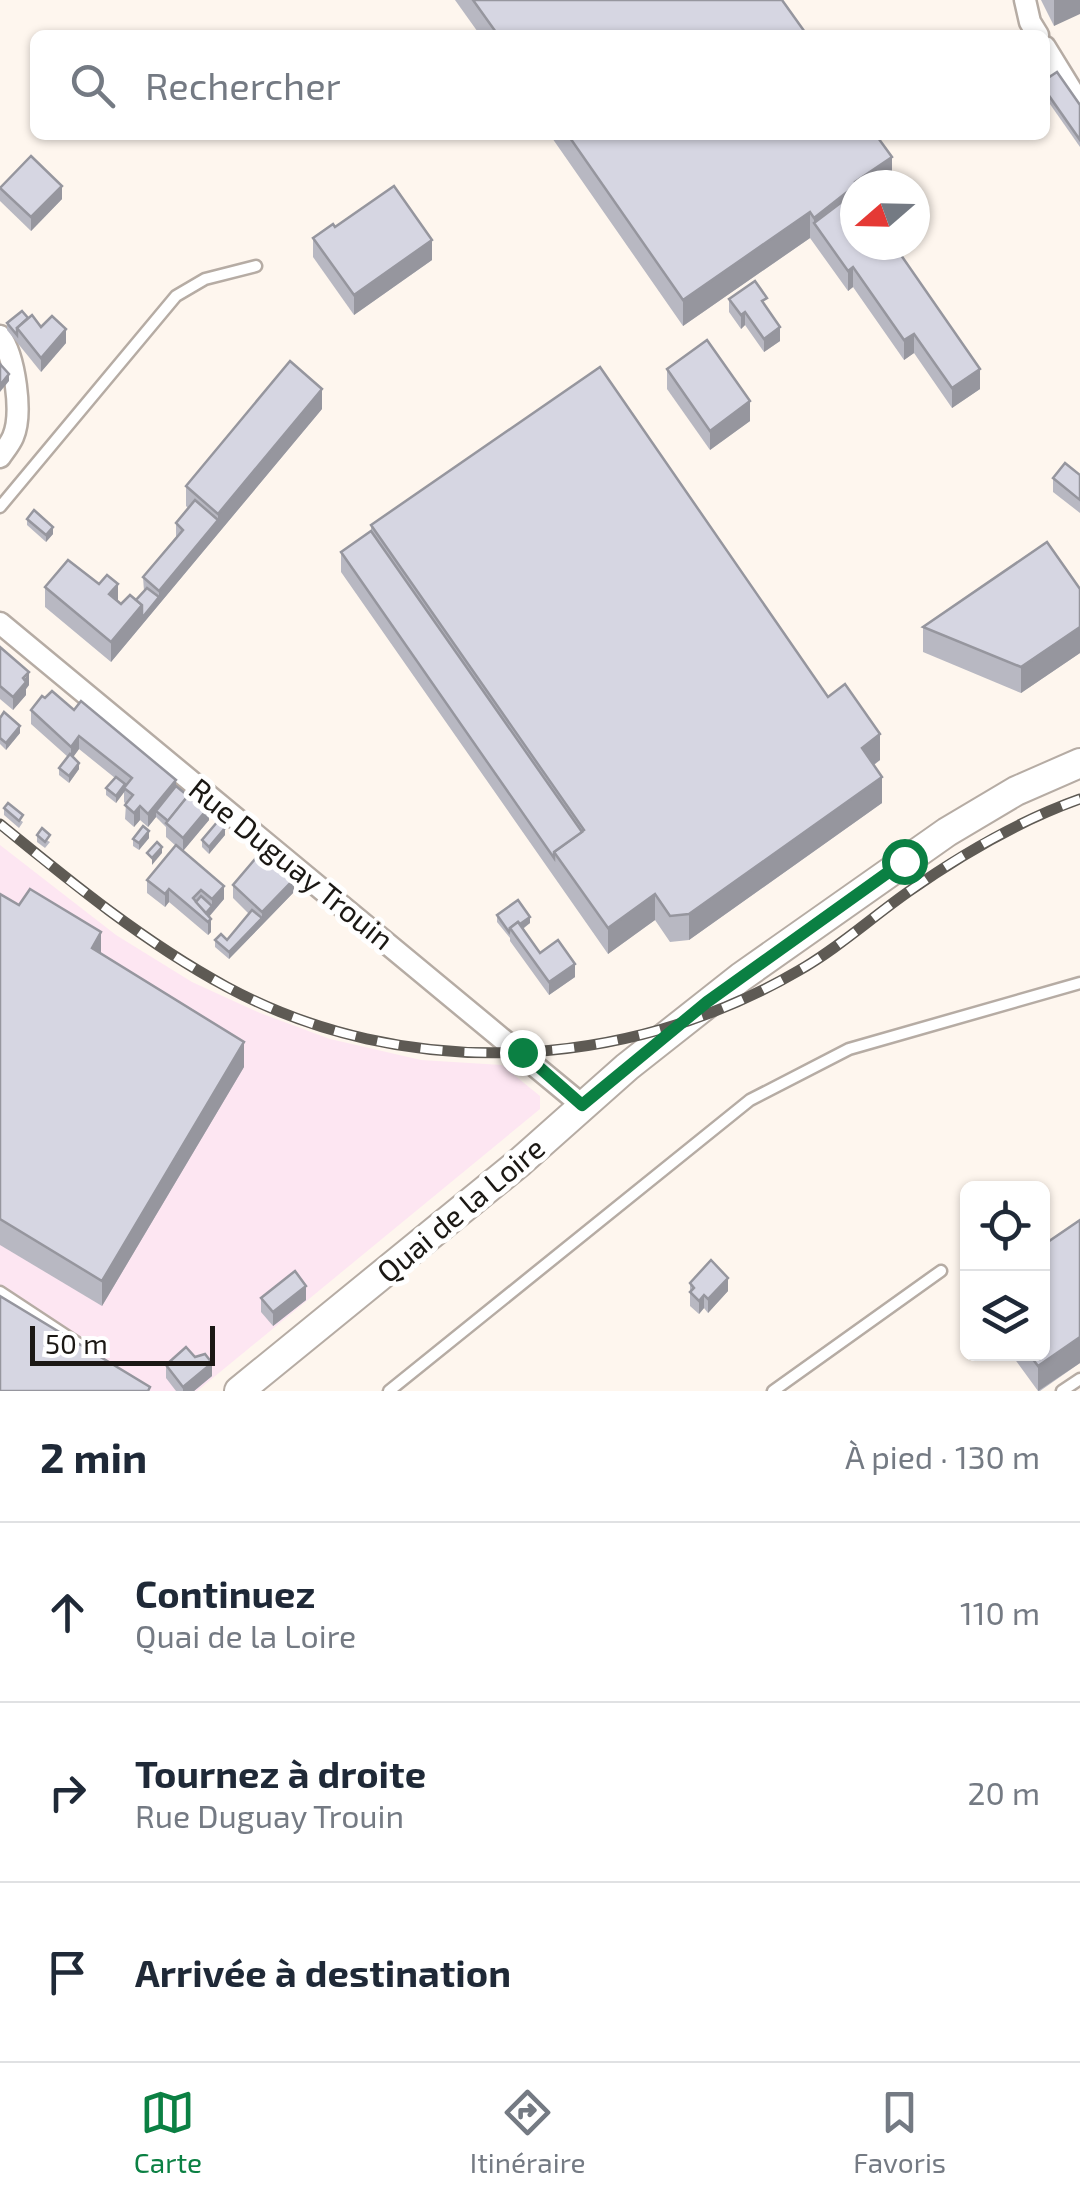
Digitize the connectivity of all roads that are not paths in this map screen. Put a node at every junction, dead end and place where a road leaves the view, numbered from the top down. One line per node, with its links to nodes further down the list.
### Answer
1 (1025, 0): 2 (street)
2 (1035, 30)
3 (1050, 55): 4 (street)
4 (1080, 104)
5 (256, 266): 8 (lane)
6 (0, 336): 7 (street)
7 (0, 457)
8 (0, 507)
9 (0, 623): 12 (street, Rue Duguay Trouin)
10 (1080, 763): 12 (street, Quai de la Loire)
11 (1080, 983): 18 (lane)
12 (582, 1105): 17 (street, Quai de la Loire)
13 (941, 1271): 19 (lane)
14 (0, 1292): 15 (lane)
15 (100, 1358)
16 (1080, 1379): 20 (lane)
17 (239, 1391)
18 (389, 1391)
19 (773, 1391)
20 (1062, 1391)

